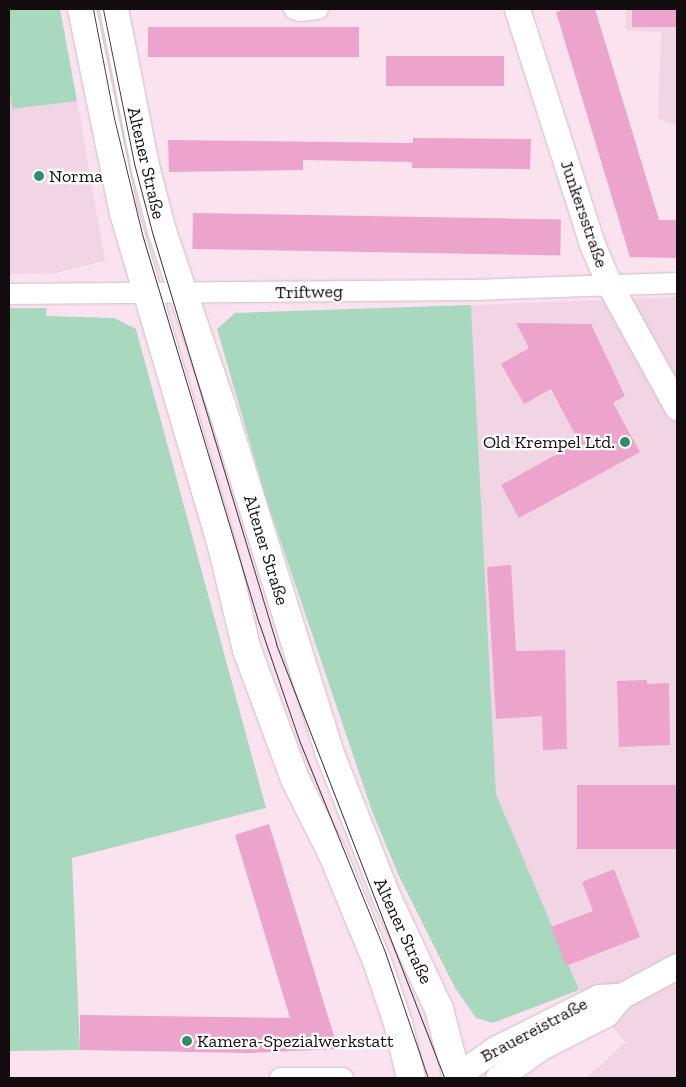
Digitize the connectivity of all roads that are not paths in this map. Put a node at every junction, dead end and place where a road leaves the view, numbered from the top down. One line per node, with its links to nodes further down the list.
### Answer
1 (82, 9): 9 (main road, Altener Straße)
2 (114, 9): 10 (main road, Altener Straße)
3 (294, 9): 4 (street)
4 (318, 9)
5 (517, 9): 7 (street, Junkersstraße)
6 (677, 283): 7 (street, Triftweg)
7 (609, 284): 10 (street, Triftweg); 11 (street, Junkersstraße)
8 (9, 294): 9 (street, Triftweg)
9 (147, 294): 10 (street, Triftweg); 17 (main road, Altener Straße)
10 (182, 294): 14 (main road, Altener Straße)
11 (677, 407)
12 (677, 966): 13 (street, Brauereistraße)
13 (621, 996): 14 (street, Brauereistraße); 18 (street, Brauereistraße)
14 (455, 1077)
15 (280, 1078): 16 (street)
16 (344, 1078)
17 (411, 1078)
18 (498, 1078)

